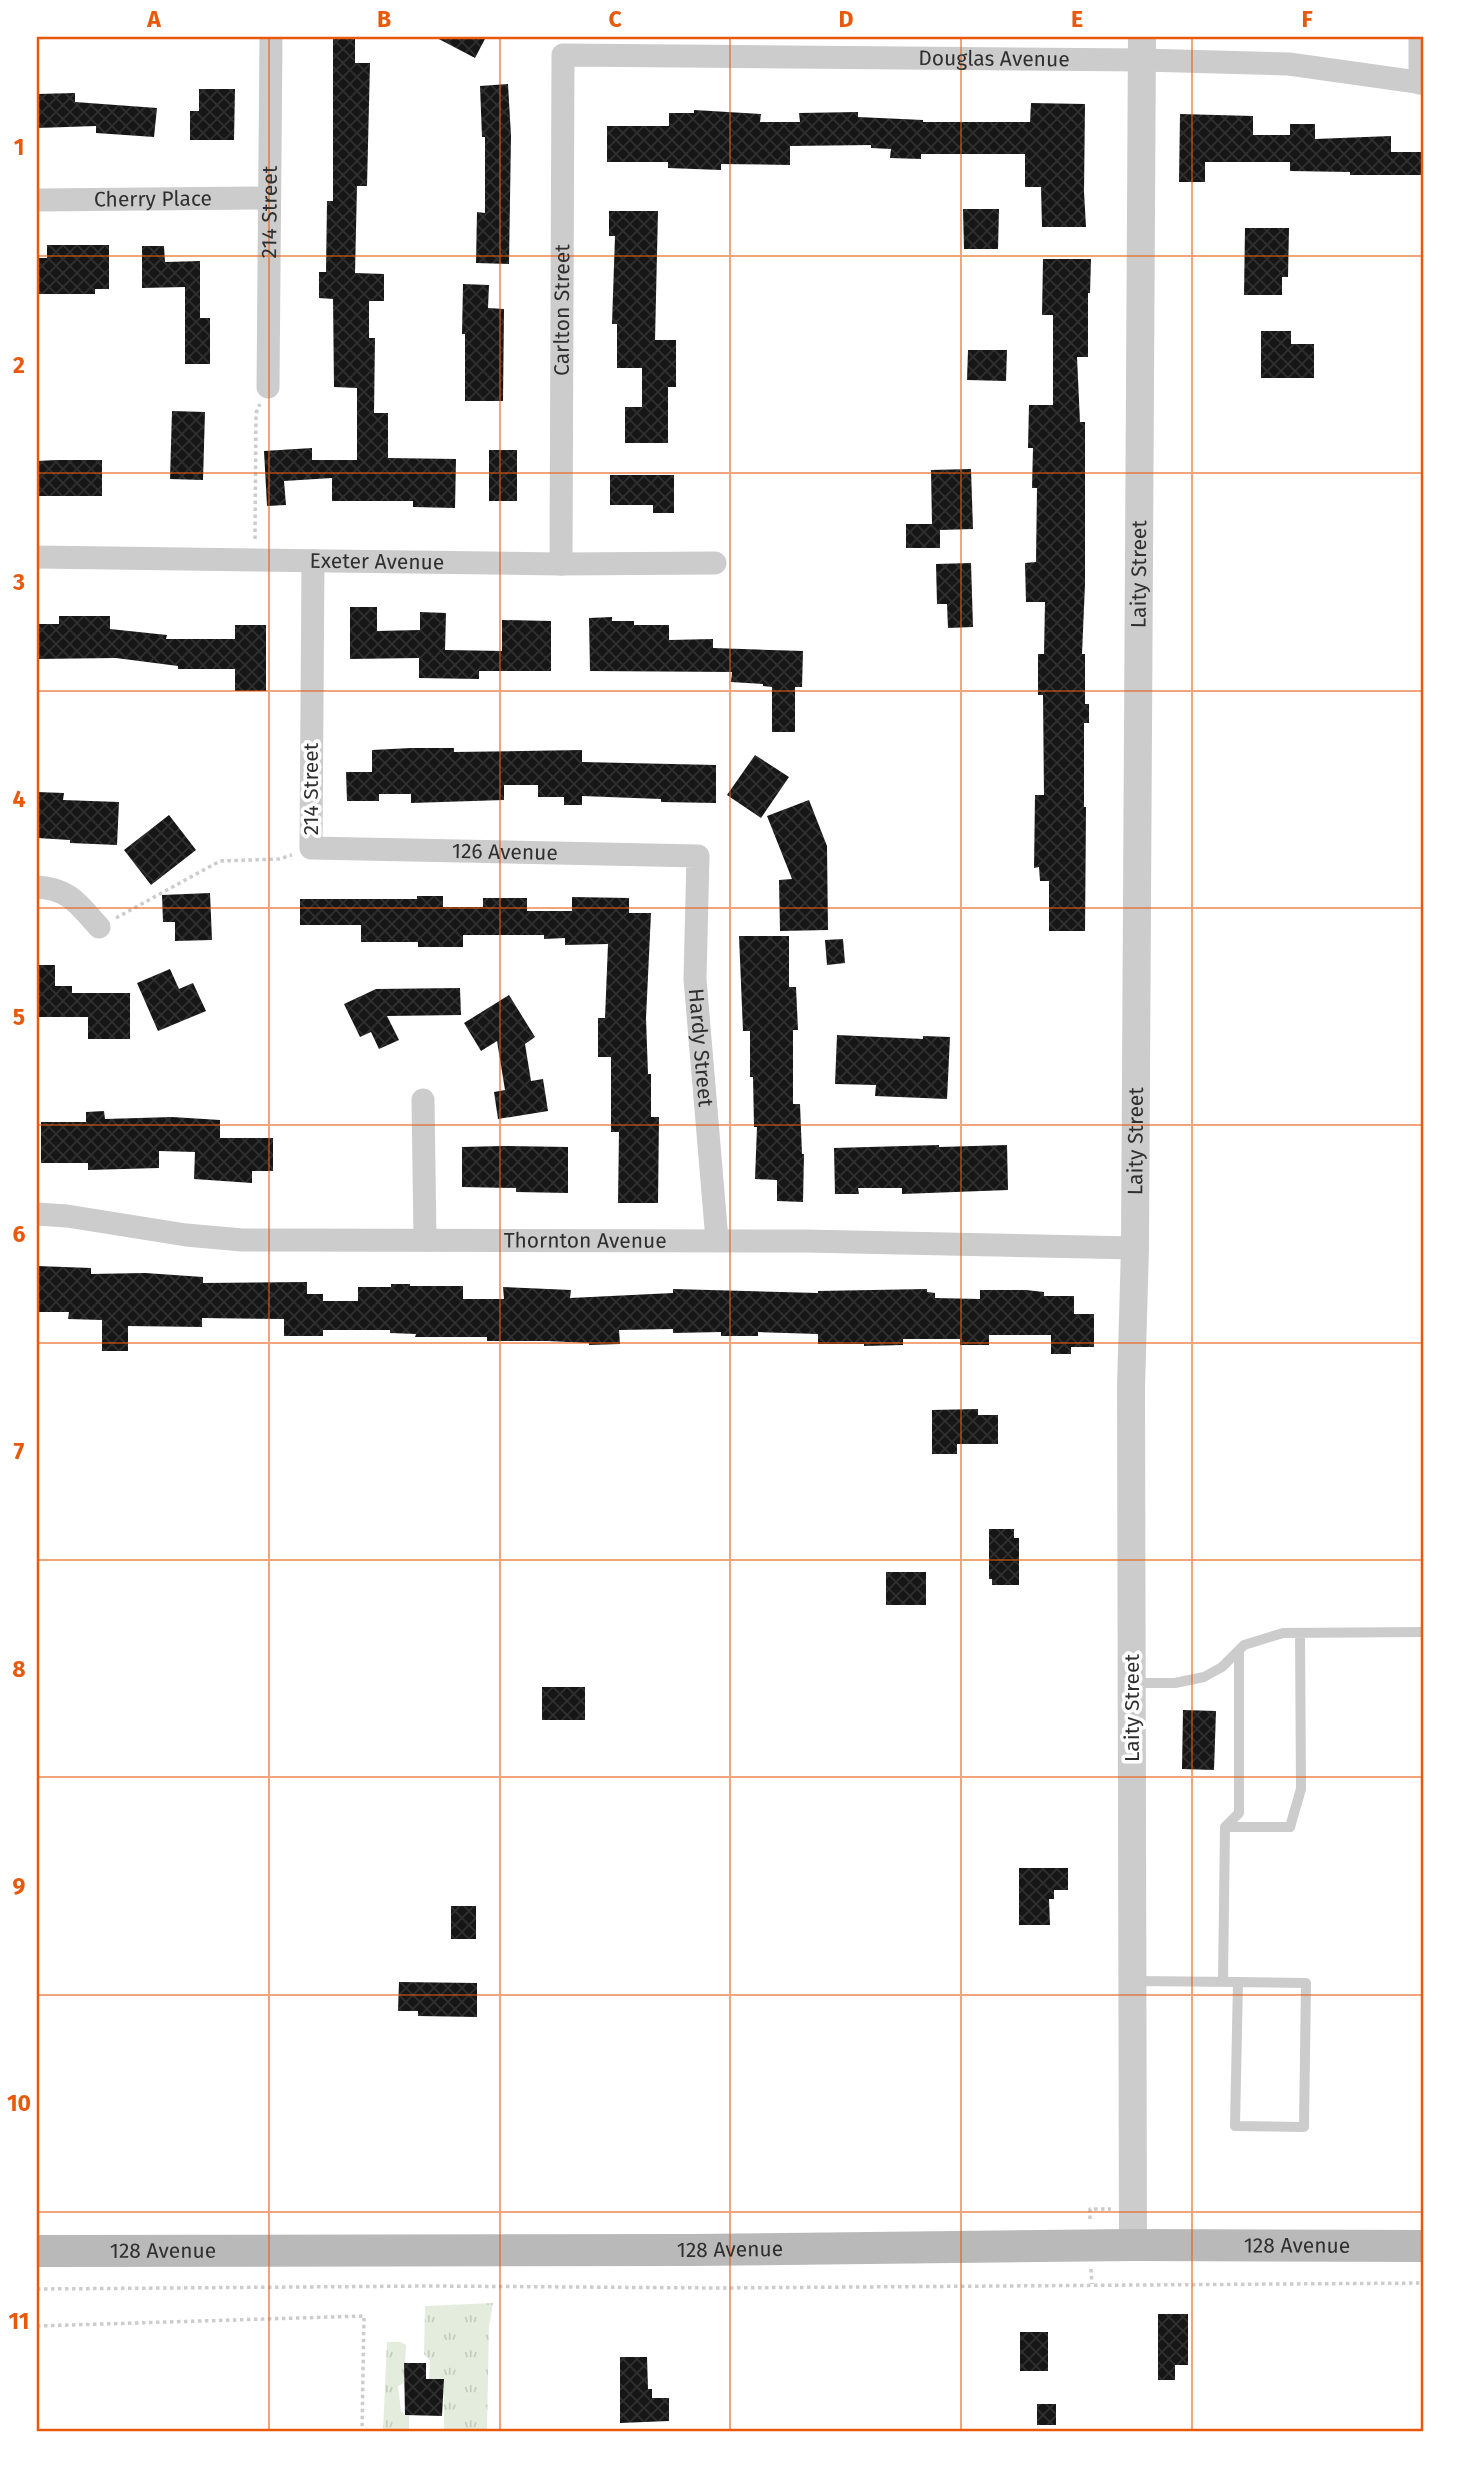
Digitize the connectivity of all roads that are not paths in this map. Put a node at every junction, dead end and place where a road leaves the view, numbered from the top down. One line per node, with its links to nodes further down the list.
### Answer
1 (271, 37): 6 (street, 214 Street)
2 (1420, 37): 5 (street)
3 (1142, 48): 4 (street, Douglas Avenue); 5 (street, Douglas Avenue); 21 (street, Laity Street)
4 (564, 55): 12 (street, Carlton Street)
5 (1422, 83)
6 (269, 198): 7 (street, Cherry Place); 8 (street, 214 Street)
7 (37, 200)
8 (268, 387)
9 (37, 557): 10 (street, Exeter Avenue)
10 (313, 561): 12 (street, Exeter Avenue); 13 (street, 214 Street)
11 (715, 563): 12 (street, Exeter Avenue)
12 (561, 564)
13 (311, 848): 14 (street, 126 Avenue)
14 (698, 856): 20 (street, Hardy Street)
15 (37, 887): 16 (street)
16 (99, 927)
17 (423, 1100): 19 (street)
18 (37, 1214): 19 (street, Thornton Avenue)
19 (425, 1240): 20 (street, Thornton Avenue)
20 (717, 1240): 21 (street, Thornton Avenue)
21 (1135, 1248): 25 (street, Laity Street)
22 (1424, 1632): 23 (lane)
23 (1300, 1633): 24 (lane); 26 (lane)
24 (1239, 1650): 25 (lane); 26 (lane)
25 (1132, 1683): 27 (street, Laity Street)
26 (1225, 1827): 28 (lane)
27 (1133, 1981): 28 (lane); 30 (street, Laity Street)
28 (1223, 1981): 29 (lane)
29 (1238, 1982): 29 (lane)
30 (1133, 2245): 31 (main road, 128 Avenue); 32 (main road, 128 Avenue)
31 (1424, 2246)
32 (37, 2251)

